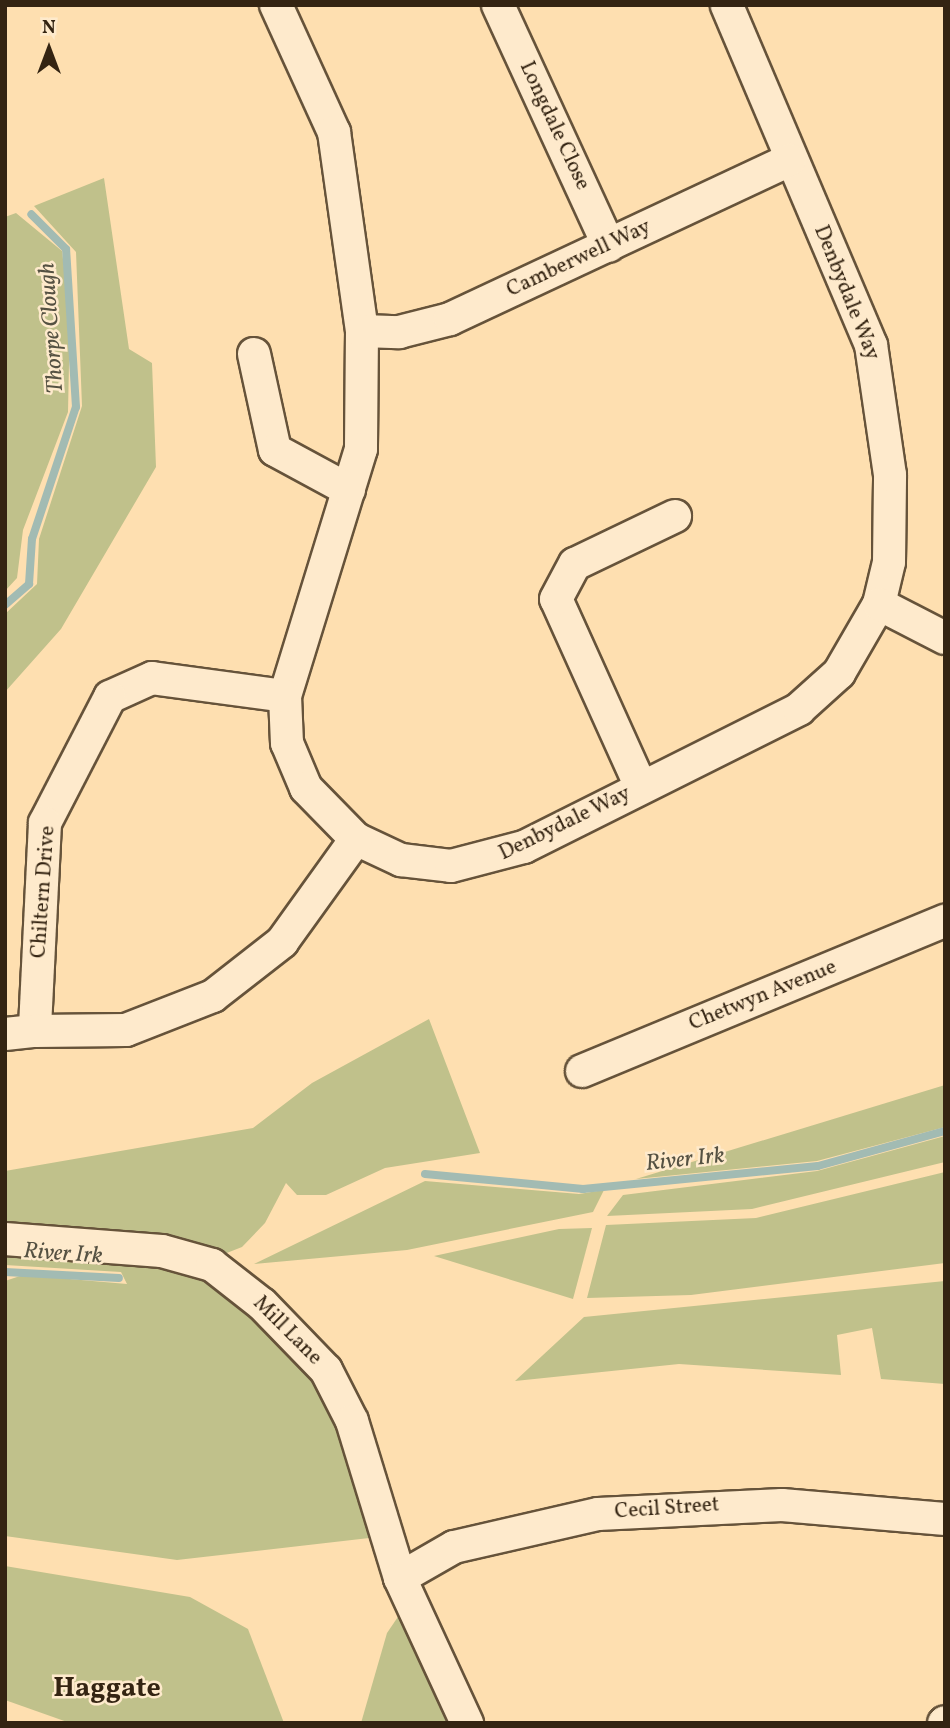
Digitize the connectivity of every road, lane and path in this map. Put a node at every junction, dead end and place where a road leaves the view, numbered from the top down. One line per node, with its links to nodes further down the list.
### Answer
1 (275, 5): 6 (street, Denbydale Way)
2 (498, 5): 5 (street, Longdale Close)
3 (727, 5): 4 (street, Denbydale Way)
4 (790, 160): 5 (street, Camberwell Way); 10 (street, Denbydale Way)
5 (609, 246): 6 (street, Camberwell Way)
6 (362, 331): 8 (street, Denbydale Way)
7 (254, 354): 8 (street)
8 (349, 490): 12 (street, Denbydale Way)
9 (675, 516): 13 (street)
10 (879, 604): 11 (street); 13 (street, Denbydale Way)
11 (945, 638)
12 (285, 696): 14 (street, Denbydale Way); 16 (street, Chiltern Drive)
13 (642, 787): 14 (street, Denbydale Way)
14 (356, 839): 16 (street, Chiltern Drive)
15 (945, 921): 17 (street, Chetwyn Avenue)
16 (20, 1032)
17 (582, 1071)
18 (5, 1240): 20 (street, Mill Lane)
19 (945, 1519): 20 (street, Cecil Street)
20 (400, 1578): 21 (street, Mill Lane)
21 (467, 1723)

